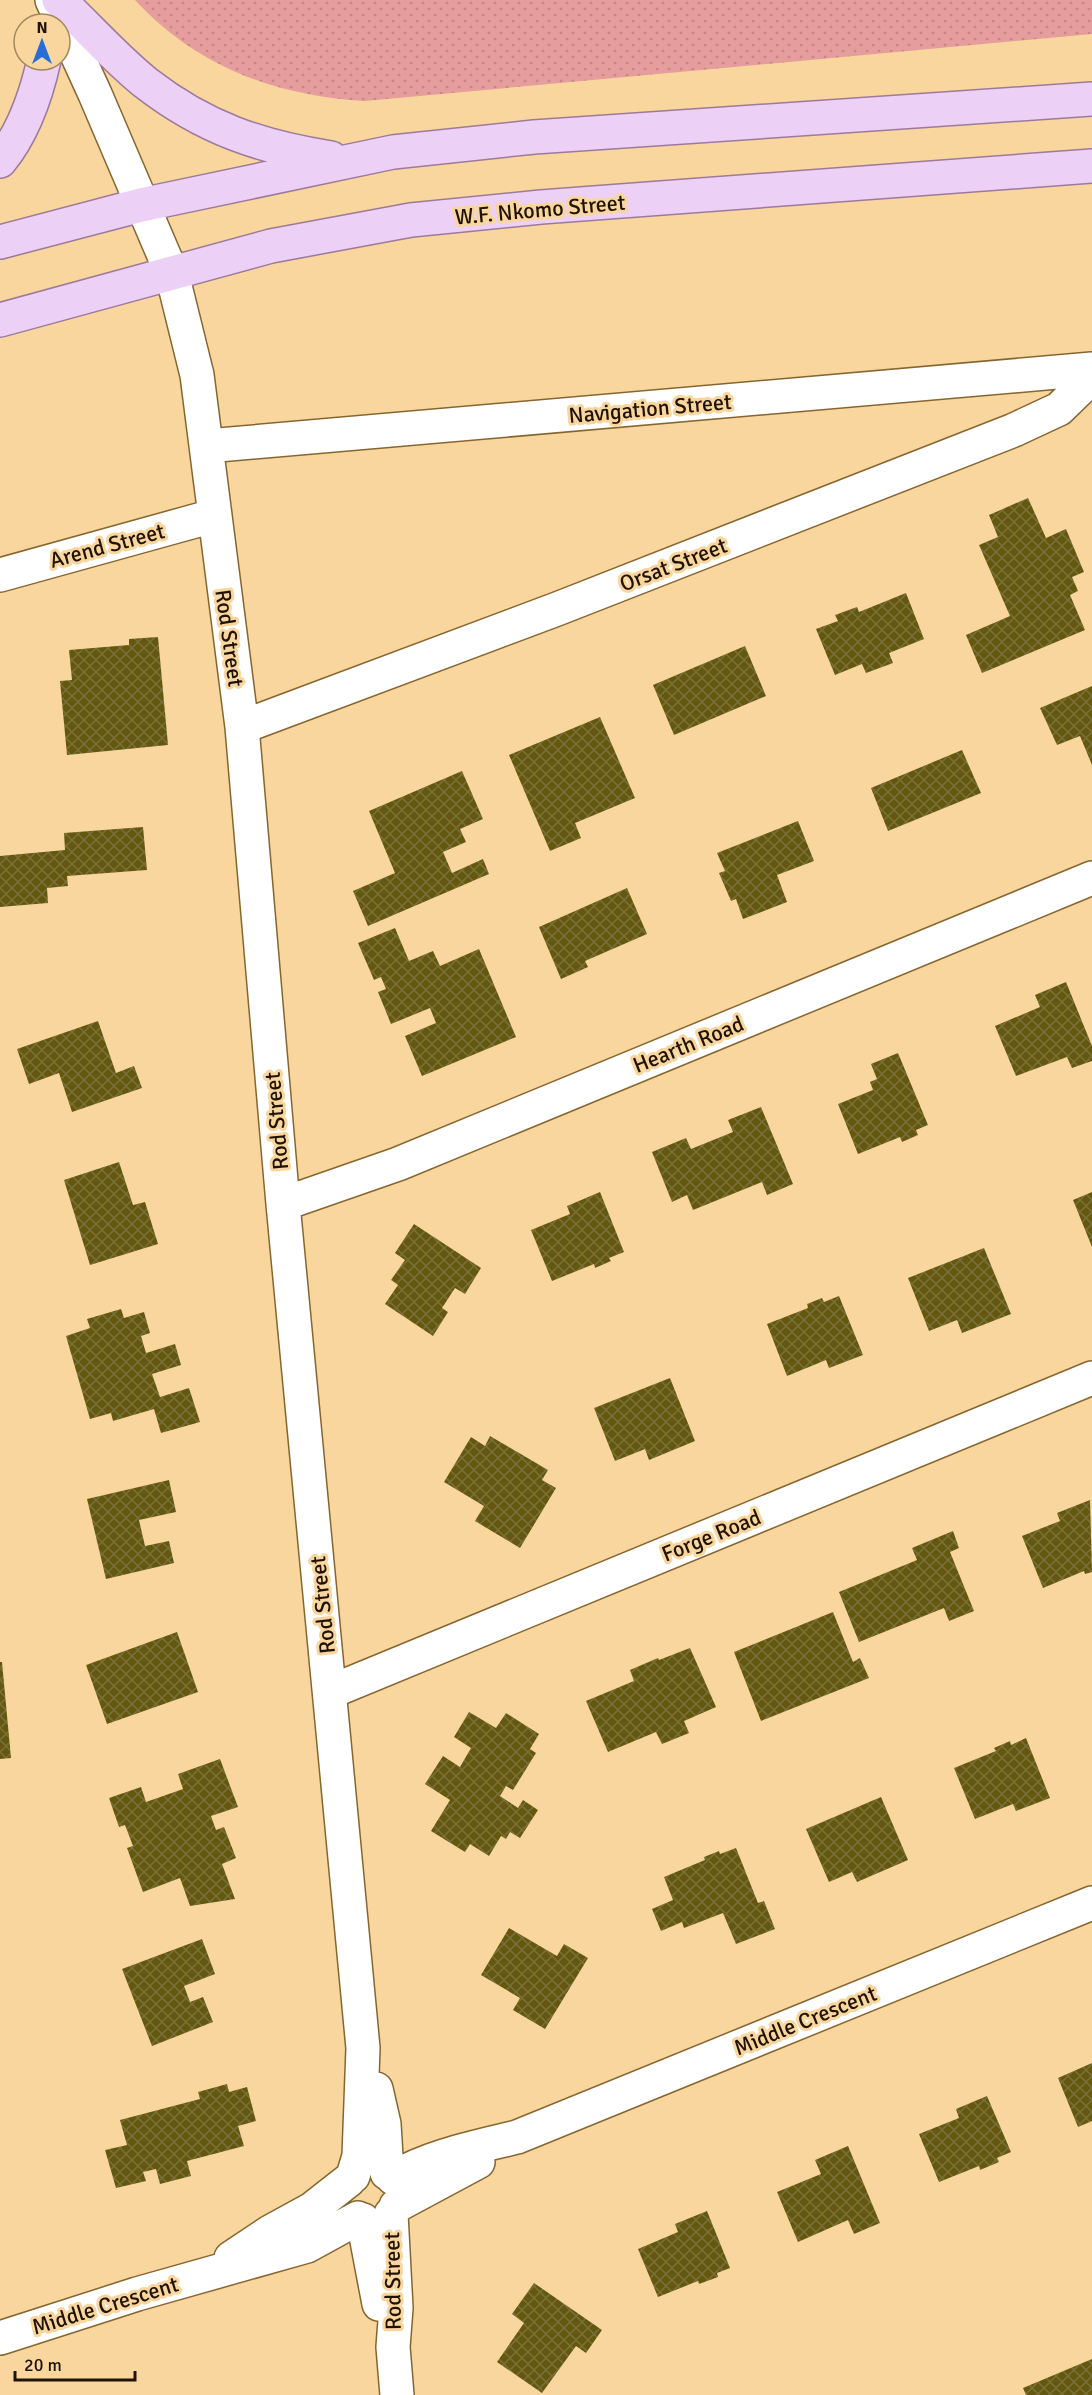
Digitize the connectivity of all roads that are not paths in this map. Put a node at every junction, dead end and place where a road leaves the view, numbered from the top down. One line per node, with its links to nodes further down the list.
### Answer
1 (52, 0): 8 (street, Rod Street)
2 (60, 0): 5 (main road)
3 (42, 72): 6 (main road)
4 (1092, 99): 5 (main road)
5 (350, 161): 8 (main road)
6 (0, 162)
7 (1092, 166): 10 (main road, W.F. Nkomo Street)
8 (141, 205): 9 (main road); 10 (street, Rod Street)
9 (0, 242)
10 (172, 274): 11 (main road, W.F. Nkomo Street); 14 (street, Rod Street)
11 (0, 320)
12 (1092, 369): 14 (street, Navigation Street)
13 (1092, 377): 17 (street, Orsat Street)
14 (207, 446): 15 (street, Rod Street)
15 (213, 516): 16 (street, Arend Street); 17 (street, Rod Street)
16 (0, 575)
17 (242, 727): 19 (street, Rod Street)
18 (1092, 878): 19 (street, Hearth Road)
19 (283, 1204): 21 (street, Rod Street)
20 (1092, 1378): 21 (street, Forge Road)
21 (330, 1692): 23 (street, Rod Street)
22 (1092, 1903): 25 (street, Middle Crescent)
23 (363, 2048): 24 (street, Rod Street); 25 (street, Rod Street)
24 (351, 2178): 25 (street); 25 (street, Rod Street); 26 (street, Middle Crescent)
25 (381, 2202): 26 (street, Middle Crescent); 28 (street, Rod Street)
26 (210, 2272): 27 (street, Middle Crescent)
27 (0, 2338)
28 (397, 2395)

